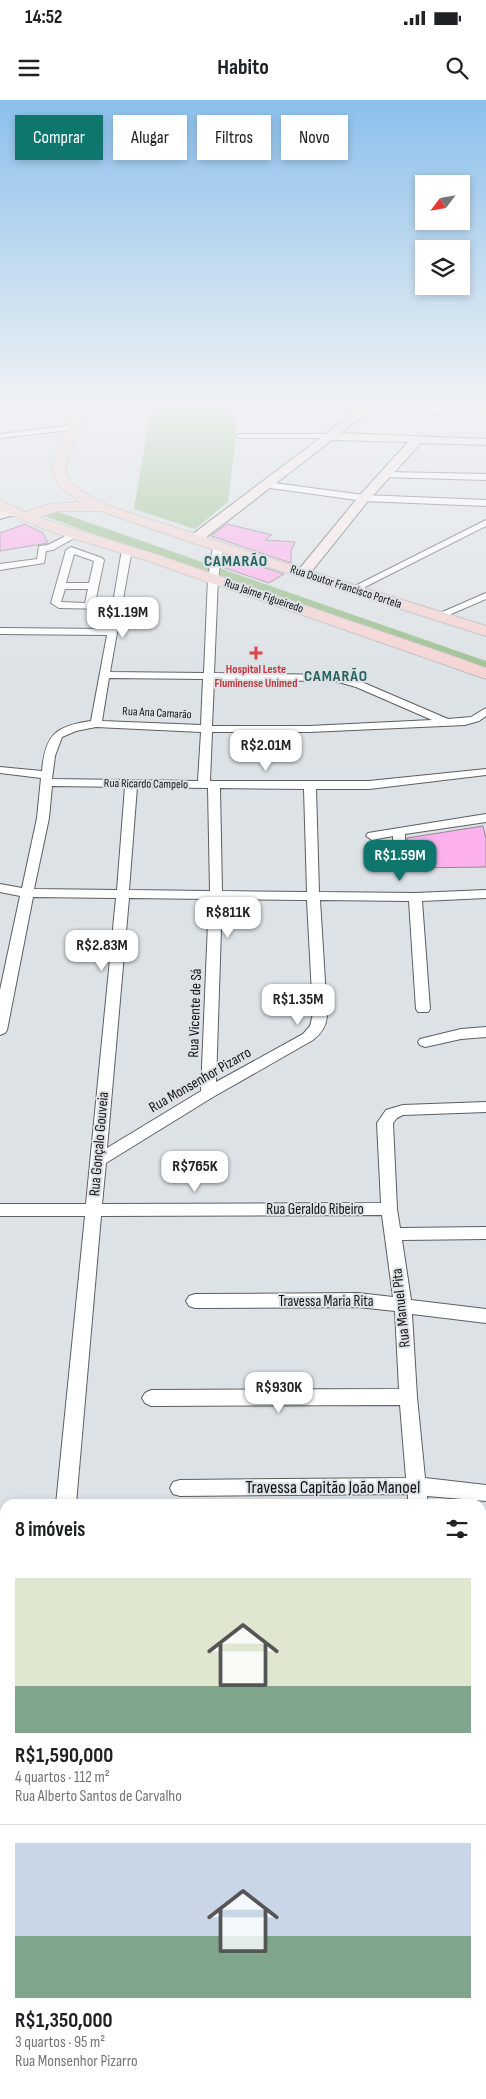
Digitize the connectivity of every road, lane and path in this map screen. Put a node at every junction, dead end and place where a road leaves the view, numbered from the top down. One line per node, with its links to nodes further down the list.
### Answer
1 (65, 495): 9 (main road)
2 (78, 495): 8 (main road, Rua Doutor Francisco Portela)
3 (252, 495): 14 (main road)
4 (344, 495): 6 (street)
5 (366, 495): 6 (main road)
6 (364, 498): 7 (street); 18 (main road)
7 (486, 503)
8 (113, 511): 9 (main road); 14 (main road, Rua Doutor Francisco Portela)
9 (10, 512): 12 (main road, Rua Jaime Figueiredo)
10 (486, 522): 11 (street)
11 (472, 530): 13 (street); 22 (street)
12 (75, 534): 16 (main road, Rua Jaime Figueiredo); 17 (street)
13 (486, 535)
14 (195, 539): 15 (main road, Rua Doutor Francisco Portela)
15 (218, 547): 18 (main road, Rua Doutor Francisco Portela); 19 (street, Rua Vicente de Sá)
16 (127, 549): 19 (main road, Rua Jaime Figueiredo); 25 (street)
17 (0, 567)
18 (303, 573): 22 (main road, Rua Doutor Francisco Portela)
19 (213, 578): 30 (main road, Rua Jaime Figueiredo); 32 (street, Rua Vicente de Sá)
20 (60, 586): 21 (street); 21 (street); 24 (street)
21 (93, 586): 24 (street)
22 (354, 589): 26 (main road, Rua Doutor Francisco Portela)
23 (486, 596): 26 (street)
24 (88, 606): 25 (street)
25 (116, 606): 29 (street)
26 (438, 616): 28 (main road, Rua Doutor Francisco Portela)
27 (0, 631): 29 (street)
28 (486, 631)
29 (112, 632): 31 (street)
30 (486, 674)
31 (106, 675): 32 (street); 35 (street)
32 (210, 677): 34 (street); 36 (street, Rua Vicente de Sá)
33 (486, 711): 34 (street, Rua Ana Camarão)
34 (446, 722): 36 (street, Rua Ana Camarão)
35 (96, 724): 36 (street, Rua Ana Camarão); 39 (street, Rua Ana Camarão)
36 (206, 730): 41 (street, Rua Vicente de Sá)
37 (0, 770): 39 (street, Rua Ricardo Campelo)
38 (486, 772): 42 (street, Rua Ricardo Campelo)
39 (47, 779): 40 (street, Rua Ricardo Campelo); 48 (street, Rua Ana Camarão)
40 (130, 785): 41 (street, Rua Ricardo Campelo); 49 (street, Rua Gonçalo Gouveia)
41 (209, 785): 42 (street, Rua Ricardo Campelo); 50 (street, Rua Vicente de Sá)
42 (310, 786): 52 (street, Rua Monsenhor Pizarro)
43 (486, 818): 44 (street)
44 (399, 831): 45 (street); 46 (street)
45 (372, 836)
46 (400, 864)
47 (0, 888): 48 (street)
48 (27, 893): 49 (street); 54 (street, Rua Ana Camarão)
49 (124, 893): 50 (street); 61 (street, Rua Gonçalo Gouveia)
50 (216, 894): 52 (street); 59 (street, Rua Vicente de Sá)
51 (486, 894): 53 (street)
52 (313, 895): 53 (street); 59 (street, Rua Monsenhor Pizarro)
53 (415, 896): 55 (street)
54 (3, 996): 56 (street, Rua Ana Camarão)
55 (423, 1008)
56 (0, 1030)
57 (486, 1032): 58 (street)
58 (425, 1042)
59 (208, 1092): 61 (street, Rua Monsenhor Pizarro)
60 (486, 1107): 63 (street, Rua Manuel Pita)
61 (96, 1168): 62 (street, Rua Gonçalo Gouveia)
62 (94, 1203): 63 (street, Rua Geraldo Ribeiro); 64 (street, Rua Geraldo Ribeiro); 75 (street, Rua Gonçalo Gouveia)
63 (389, 1209): 66 (street, Rua Manuel Pita)
64 (0, 1210)
65 (486, 1233): 66 (street)
66 (392, 1234): 68 (street, Rua Manuel Pita)
67 (195, 1301): 68 (street, Travessa Maria Rita)
68 (403, 1305): 69 (street, Travessa Maria Rita); 71 (street, Rua Manuel Pita)
69 (486, 1316)
70 (151, 1398): 71 (street)
71 (408, 1398): 74 (street, Rua Manuel Pita)
72 (180, 1488): 74 (street, Travessa Capitão João Manoel)
73 (486, 1493): 74 (street, Travessa Capitão João Manoel)
74 (417, 1495)
75 (66, 1499)

